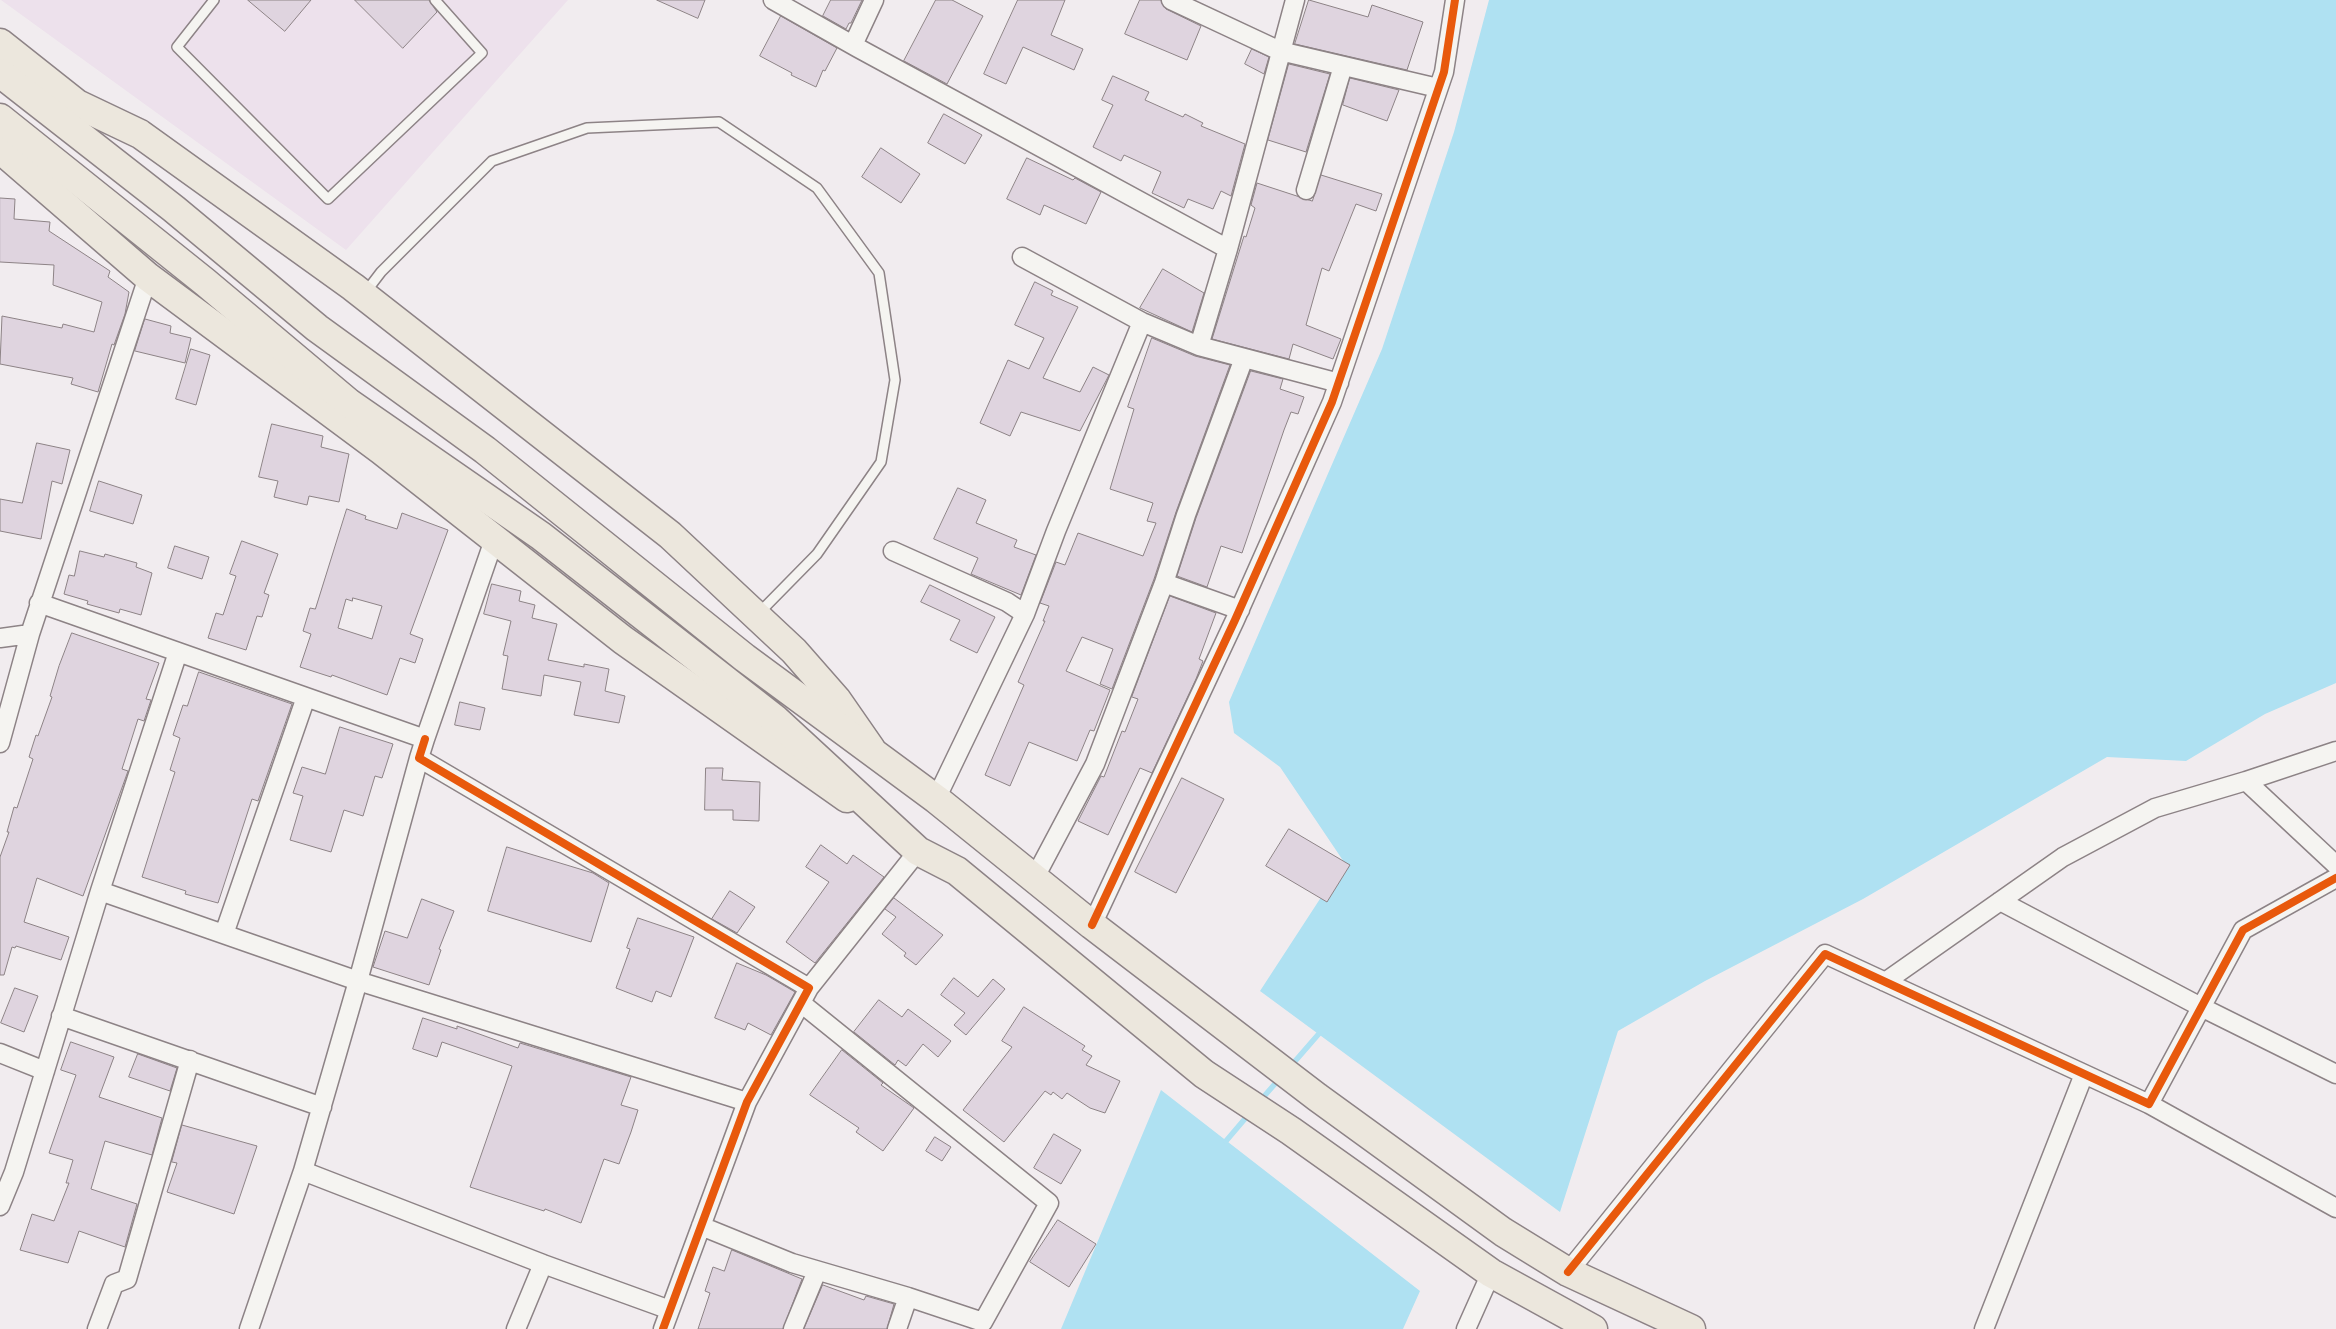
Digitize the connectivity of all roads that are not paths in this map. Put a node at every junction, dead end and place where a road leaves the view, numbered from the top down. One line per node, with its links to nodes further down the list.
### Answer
1 (214, 0): 2 (lane)
2 (435, 0)
3 (774, 0): 9 (street)
4 (874, 0): 9 (street)
5 (1171, 0): 10 (street)
6 (1295, 0): 10 (street)
7 (1455, 0): 13 (street)
8 (0, 43): 20 (main road)
9 (852, 45): 17 (street)
10 (1280, 51): 11 (street); 17 (street)
11 (1343, 66): 13 (street); 16 (street)
12 (0, 73): 39 (main road)
13 (1438, 88): 24 (street)
14 (0, 118): 43 (main road)
15 (0, 149): 19 (main road)
16 (1306, 190)
17 (1228, 249): 22 (street)
18 (1022, 257): 21 (street)
19 (148, 277): 25 (main road); 28 (street)
20 (363, 295): 31 (main road); 31 (lane)
21 (1142, 322): 22 (street); 30 (street)
22 (1199, 346): 23 (street)
23 (1244, 358): 24 (street); 27 (street)
24 (1339, 383): 29 (street)
25 (494, 540): 36 (street); 43 (main road)
26 (893, 551): 30 (street)
27 (1164, 583): 29 (street); 46 (street)
28 (39, 603): 32 (street); 34 (street)
29 (1240, 610): 49 (street)
30 (1025, 614): 42 (street)
31 (756, 616): 39 (main road)
32 (30, 634): 33 (street); 37 (street)
33 (0, 638)
34 (178, 652): 35 (street); 47 (street)
35 (306, 697): 36 (street); 50 (street)
36 (425, 739): 40 (street)
37 (0, 743)
38 (2336, 751): 41 (street)
39 (874, 754): 42 (main road)
40 (419, 758): 51 (street); 53 (street)
41 (2246, 781): 44 (street); 48 (street)
42 (936, 799): 46 (main road)
43 (918, 851): 53 (street); 71 (main road)
44 (2336, 865)
45 (2336, 878): 54 (street)
46 (1034, 879): 49 (main road)
47 (100, 891): 50 (street); 55 (street)
48 (2000, 901): 52 (street); 54 (street)
49 (1092, 925): 70 (main road)
50 (224, 934): 51 (street)
51 (358, 981): 61 (street); 63 (street)
52 (1885, 982): 59 (street); 70 (street)
53 (805, 995): 61 (street); 72 (street)
54 (2201, 1007): 60 (street); 62 (street)
55 (61, 1016): 57 (street); 58 (street)
56 (0, 1053): 58 (street)
57 (190, 1060): 63 (street); 74 (street)
58 (45, 1071): 65 (street)
59 (2084, 1074): 62 (street); 83 (street)
60 (2336, 1074)
61 (747, 1102): 67 (street)
62 (2149, 1104): 66 (street)
63 (322, 1107): 64 (street)
64 (303, 1171): 68 (street); 75 (street)
65 (0, 1206)
66 (2336, 1208)
67 (700, 1226): 69 (street); 73 (street)
68 (543, 1264): 73 (street); 76 (street)
69 (817, 1271): 72 (street); 78 (street)
70 (1568, 1272): 82 (main road)
71 (1491, 1273): 80 (street); 81 (main road)
72 (908, 1296): 79 (street)
73 (670, 1310): 77 (street)
74 (97, 1329)
75 (249, 1329)
76 (516, 1329)
77 (663, 1329)
78 (793, 1329)
79 (897, 1329)
80 (1466, 1329)
81 (1593, 1329)
82 (1690, 1329)
83 (1984, 1329)

